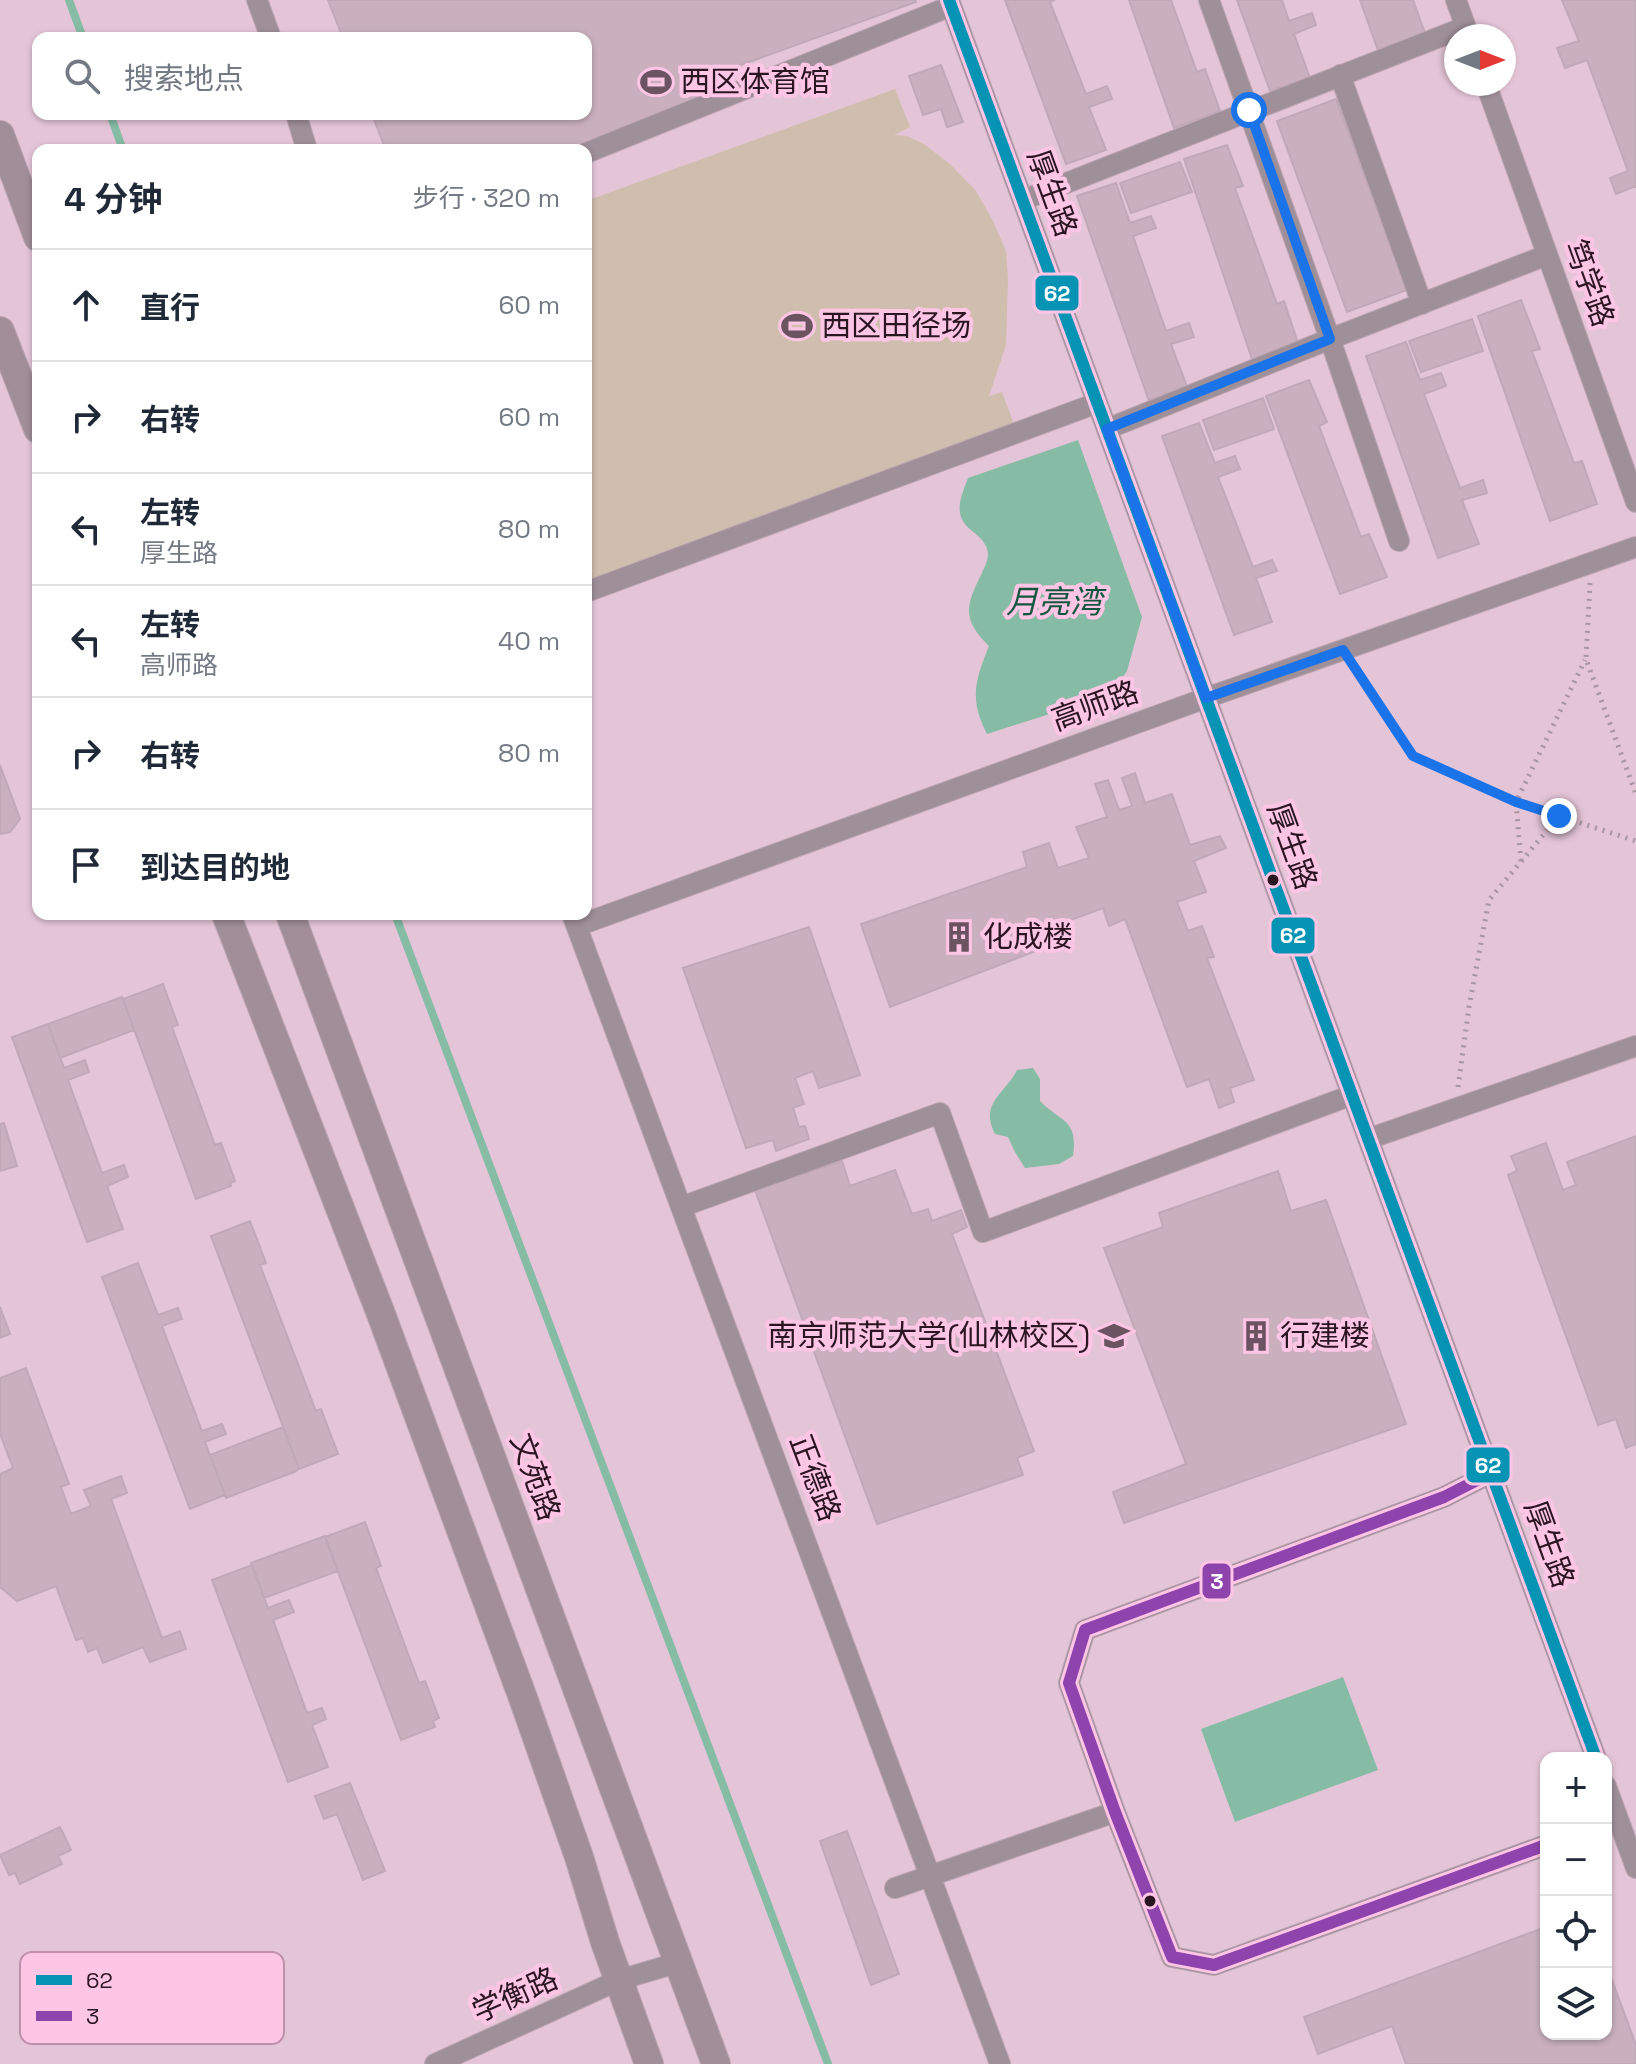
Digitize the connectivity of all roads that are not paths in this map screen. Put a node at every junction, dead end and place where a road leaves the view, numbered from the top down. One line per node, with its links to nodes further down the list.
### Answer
1 (257, 0): 6 (street)
2 (1209, 0): 10 (street)
3 (1456, 0): 5 (street)
4 (950, 3): 14 (street); 15 (street, 厚生路)
5 (1465, 24)
6 (269, 32)
7 (1444, 39): 8 (street)
8 (1340, 75): 10 (street); 18 (street)
9 (1490, 96): 17 (street, 笃学路)
10 (1249, 110): 15 (street); 20 (street)
11 (298, 120): 13 (street)
12 (0, 135): 16 (main road)
13 (305, 144)
14 (592, 151)
15 (1023, 200): 21 (street, 厚生路)
16 (32, 221)
17 (1547, 255): 18 (street); 24 (street, 笃学路)
18 (1422, 304): 20 (street)
19 (0, 331): 22 (main road)
20 (1330, 339): 23 (street); 25 (street)
21 (1097, 403): 23 (street, 厚生路); 27 (street)
22 (32, 414)
23 (1107, 429): 28 (street, 厚生路)
24 (1636, 502)
25 (1399, 541)
26 (1636, 547): 28 (street, 高师路)
27 (592, 590)
28 (1206, 698): 29 (street, 高师路); 34 (street, 厚生路)
29 (592, 914)
30 (228, 920): 46 (main road)
31 (292, 920): 45 (main road, 文苑路)
32 (574, 920): 36 (street, 正德路)
33 (1636, 1046): 35 (street)
34 (1352, 1095): 35 (street, 厚生路); 36 (street)
35 (1368, 1139): 37 (street, 厚生路)
36 (681, 1207): 43 (street, 正德路)
37 (1491, 1473): 38 (street, 厚生路); 39 (street)
38 (1594, 1752)
39 (1115, 1812): 41 (street); 43 (street)
40 (1612, 1821): 42 (street)
41 (1540, 1847)
42 (1636, 1868)
43 (931, 1875): 44 (street); 50 (street, 正德路)
44 (895, 1888)
45 (680, 1962): 46 (street, 学衡路); 49 (main road, 文苑路)
46 (619, 1980): 47 (street, 学衡路); 48 (main road)
47 (435, 2064)
48 (649, 2064)
49 (716, 2064)
50 (1000, 2064)

